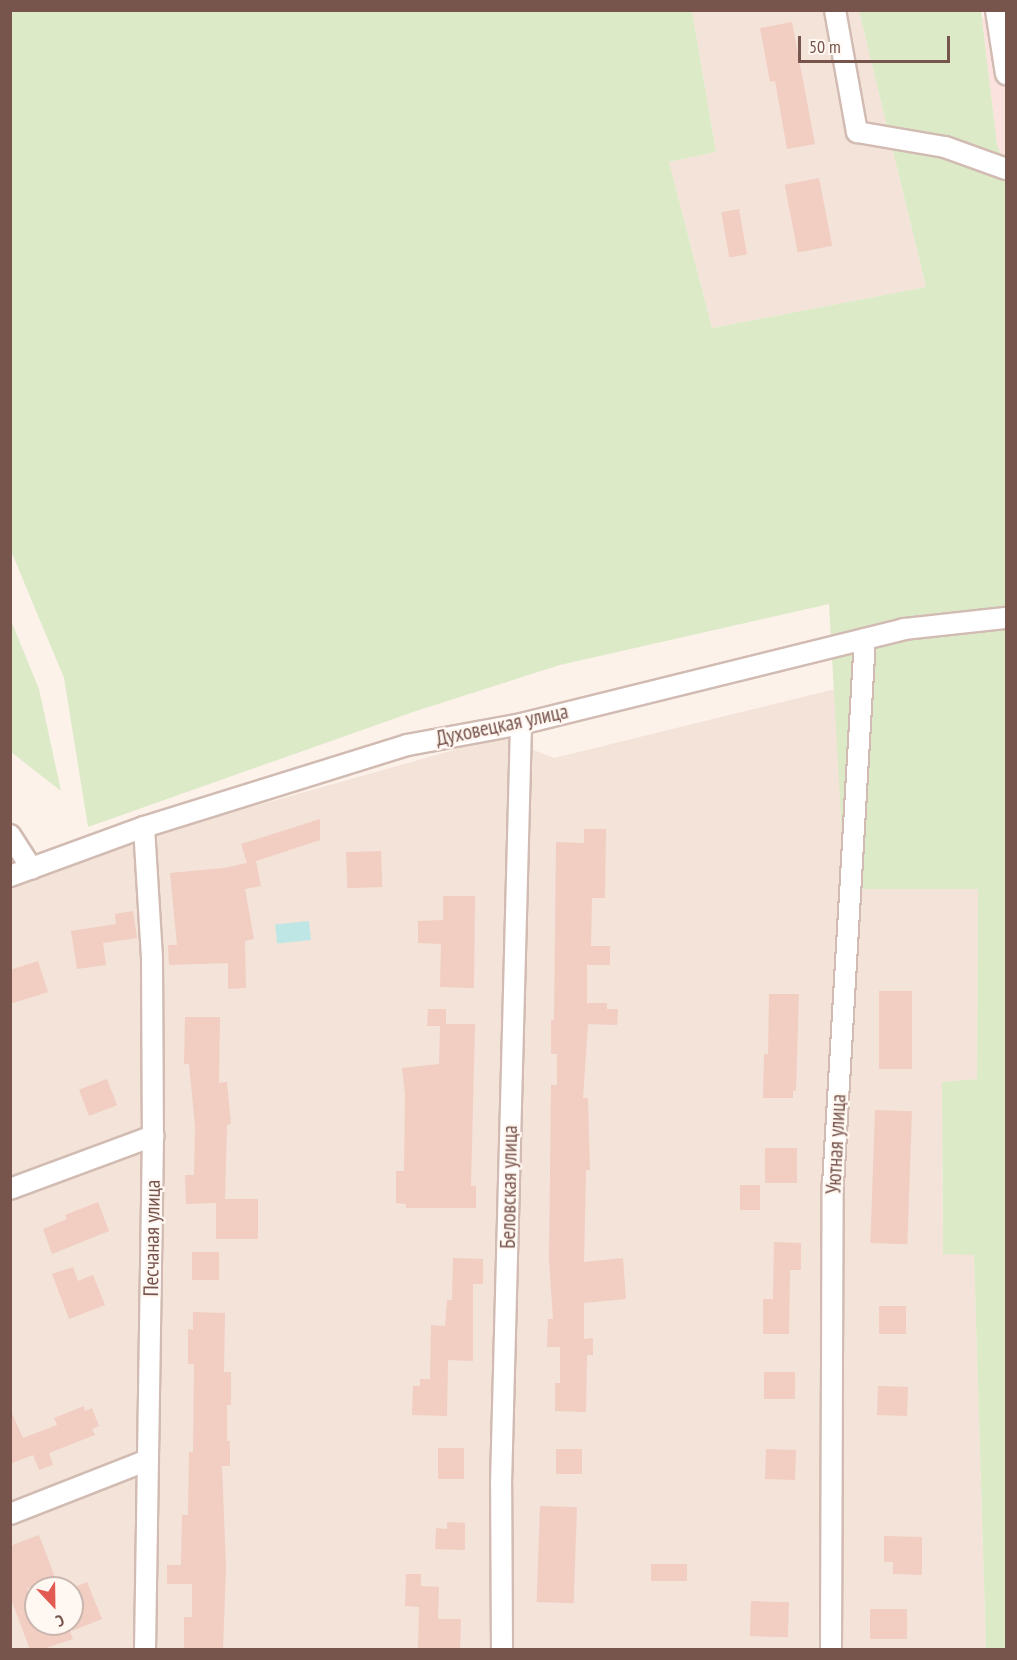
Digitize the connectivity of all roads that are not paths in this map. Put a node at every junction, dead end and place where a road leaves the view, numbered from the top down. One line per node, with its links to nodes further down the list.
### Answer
1 (835, 10): 4 (street)
2 (996, 10): 3 (street)
3 (1006, 74)
4 (1006, 169)
5 (1005, 619): 6 (street, Духовецкая улица)
6 (865, 639): 7 (street, Духовецкая улица); 18 (street, Уютная улица)
7 (521, 724): 8 (street, Духовецкая улица); 17 (street, Беловская улица)
8 (144, 827): 10 (street, Духовецкая улица); 12 (street, Песчаная улица)
9 (10, 835): 10 (street)
10 (32, 869): 11 (street, Духовецкая улица)
11 (10, 876)
12 (153, 1136): 13 (street); 14 (street, Песчаная улица)
13 (10, 1189)
14 (148, 1460): 15 (street); 16 (street, Песчаная улица)
15 (10, 1514)
16 (145, 1650)
17 (502, 1650)
18 (831, 1650)

